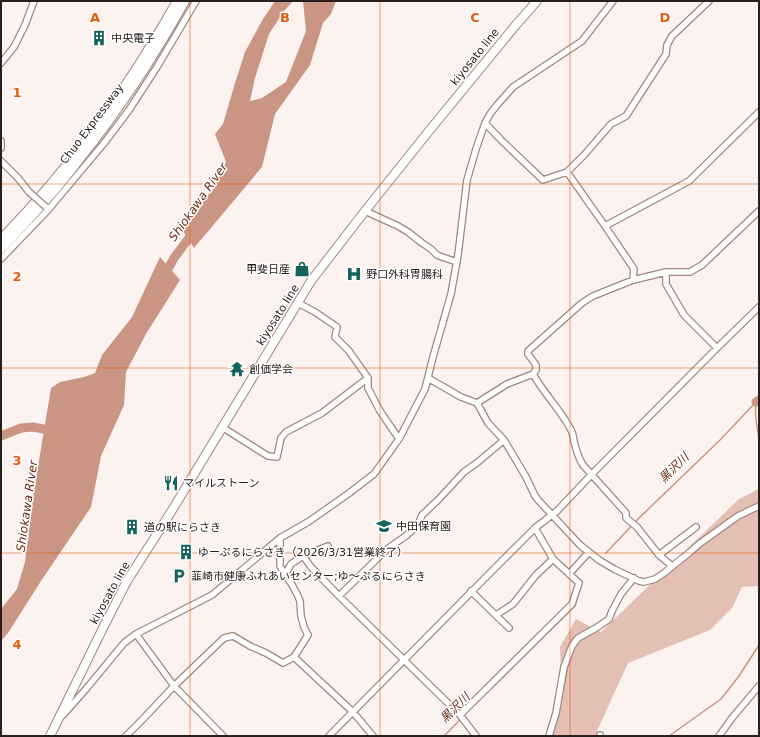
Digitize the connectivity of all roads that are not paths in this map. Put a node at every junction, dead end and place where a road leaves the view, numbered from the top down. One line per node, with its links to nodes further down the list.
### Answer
1 (34, 1): 8 (street)
2 (177, 1): 19 (highway, Chuo Expressway)
3 (185, 1): 20 (highway, Chuo Expressway)
4 (196, 1): 15 (street)
5 (537, 1): 16 (highway, kiyosato line)
6 (613, 1): 10 (street)
7 (709, 1): 14 (street)
8 (1, 63)
9 (759, 112): 18 (street)
10 (485, 123): 14 (street); 22 (street)
11 (1, 141): 12 (street)
12 (1, 148)
13 (1, 161): 15 (street, bridge)
14 (567, 172): 18 (street)
15 (47, 208): 21 (street)
16 (365, 211): 22 (street); 25 (highway, kiyosato line)
17 (759, 211): 23 (street)
18 (606, 226): 24 (street)
19 (1, 239)
20 (1, 249)
21 (1, 259)
22 (457, 262): 30 (street)
23 (666, 272): 24 (street); 27 (street)
24 (633, 280): 28 (street)
25 (298, 304): 29 (street); 32 (highway, kiyosato line)
26 (759, 307): 27 (street)
27 (717, 348): 35 (street)
28 (533, 374): 31 (street); 35 (street)
29 (368, 378): 32 (street); 33 (street)
30 (428, 378): 31 (street); 33 (street)
31 (477, 403): 34 (street)
32 (222, 427): 61 (highway, kiyosato line)
33 (399, 439): 40 (street)
34 (504, 440): 37 (street); 51 (street)
35 (592, 474): 37 (street); 43 (street)
36 (759, 506): 46 (street)
37 (552, 515): 39 (street); 42 (street)
38 (696, 527): 43 (street)
39 (535, 528): 45 (street); 50 (street)
40 (280, 538): 48 (street); 54 (street)
41 (328, 546): 44 (street)
42 (589, 552): 47 (street); 49 (street)
43 (659, 555): 46 (street)
44 (303, 556): 48 (street); 51 (street)
45 (553, 559): 47 (street); 52 (street)
46 (672, 566): 49 (street)
47 (569, 574): 60 (street)
48 (285, 575): 55 (street)
49 (634, 578): 68 (street)
50 (471, 591): 52 (street); 56 (street)
51 (339, 596): 56 (street)
52 (496, 615): 53 (street)
53 (509, 628)
54 (136, 634): 57 (street); 61 (street)
55 (294, 657): 57 (street); 59 (street)
56 (404, 660): 59 (street); 60 (street)
57 (174, 686): 63 (street); 64 (street)
58 (759, 686): 69 (street)
59 (353, 712): 65 (street); 66 (street)
60 (460, 715): 67 (street)
61 (58, 720): 62 (highway, kiyosato line)
62 (50, 736)
63 (126, 736)
64 (223, 736)
65 (329, 736)
66 (373, 736)
67 (476, 736)
68 (549, 736)
69 (719, 736)

